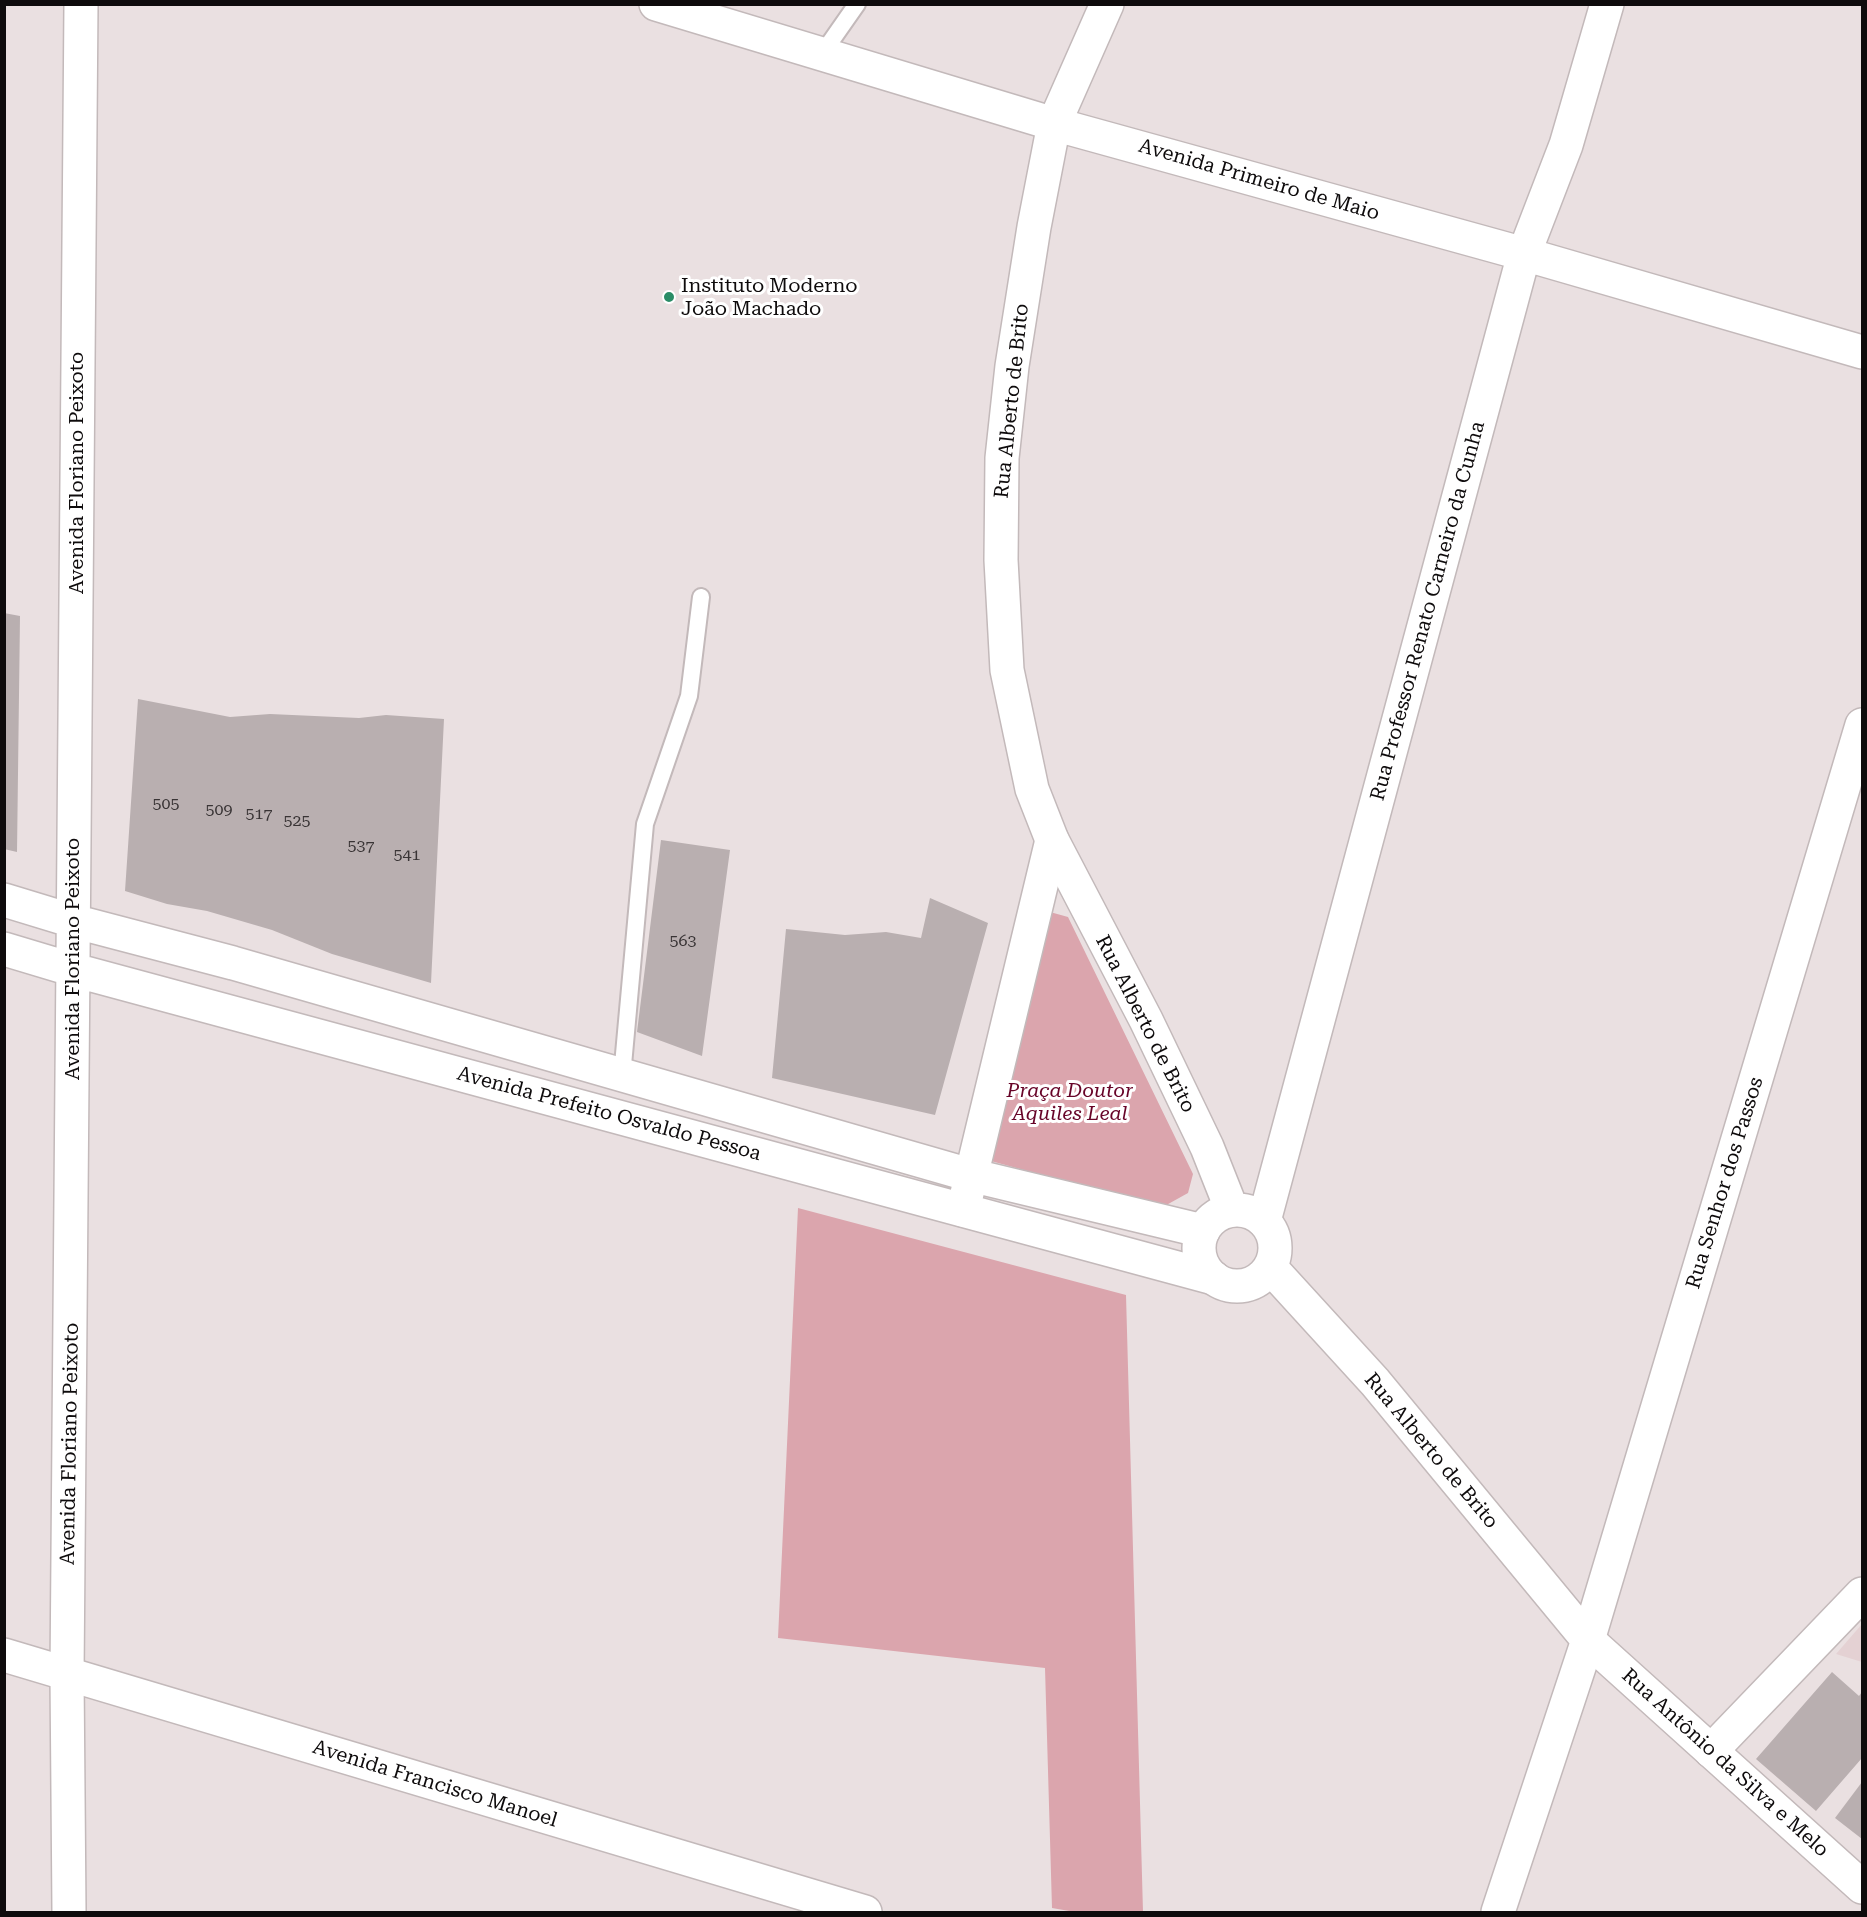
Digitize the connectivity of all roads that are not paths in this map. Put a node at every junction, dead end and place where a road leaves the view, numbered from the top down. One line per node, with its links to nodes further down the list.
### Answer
1 (81, 4): 14 (street, Avenida Floriano Peixoto)
2 (656, 4): 6 (street, Avenida Primeiro de Maio)
3 (857, 4): 6 (lane)
4 (1107, 4): 7 (street, Rua Alberto de Brito)
5 (1607, 4): 8 (street, Rua Professor Renato Carneiro da Cunha)
6 (822, 54): 7 (street, Avenida Primeiro de Maio)
7 (1054, 124): 8 (street, Avenida Primeiro de Maio); 12 (street, Rua Alberto de Brito)
8 (1524, 254): 9 (street, Avenida Primeiro de Maio); 23 (street, Rua Professor Renato Carneiro da Cunha)
9 (1863, 352)
10 (701, 597): 19 (lane)
11 (1863, 725): 28 (street, Rua Senhor dos Passos)
12 (1052, 840): 20 (street); 22 (street, Rua Alberto de Brito)
13 (4, 900): 14 (street, Avenida Prefeito Osvaldo Pessoa)
14 (73, 921): 16 (street, Avenida Prefeito Osvaldo Pessoa); 17 (street, Avenida Floriano Peixoto)
15 (4, 949): 17 (street, Avenida Prefeito Osvaldo Pessoa)
16 (233, 963): 18 (street); 19 (street, Avenida Prefeito Osvaldo Pessoa)
17 (74, 970): 18 (street, Avenida Prefeito Osvaldo Pessoa); 30 (street, Avenida Floriano Peixoto)
18 (222, 1010): 21 (street, Avenida Prefeito Osvaldo Pessoa)
19 (622, 1076): 20 (street, Avenida Prefeito Osvaldo Pessoa)
20 (970, 1175): 21 (street); 24 (street, Avenida Prefeito Osvaldo Pessoa)
21 (963, 1210): 26 (street, Avenida Prefeito Osvaldo Pessoa)
22 (1232, 1210): 23 (street); 24 (street)
23 (1264, 1221): 25 (street)
24 (1203, 1231): 26 (street)
25 (1270, 1267): 26 (street); 28 (street, Rua Alberto de Brito)
26 (1214, 1278)
27 (1863, 1594): 31 (street)
28 (1588, 1640): 31 (street, Rua Antônio da Silva e Melo); 35 (street, Rua Senhor dos Passos)
29 (4, 1655): 30 (street, Avenida Francisco Manoel)
30 (67, 1675): 33 (street, Avenida Floriano Peixoto); 34 (street, Avenida Francisco Manoel)
31 (1711, 1751): 32 (street, Rua Antônio da Silva e Melo)
32 (1863, 1887)
33 (69, 1912)
34 (865, 1912)
35 (1498, 1912)

